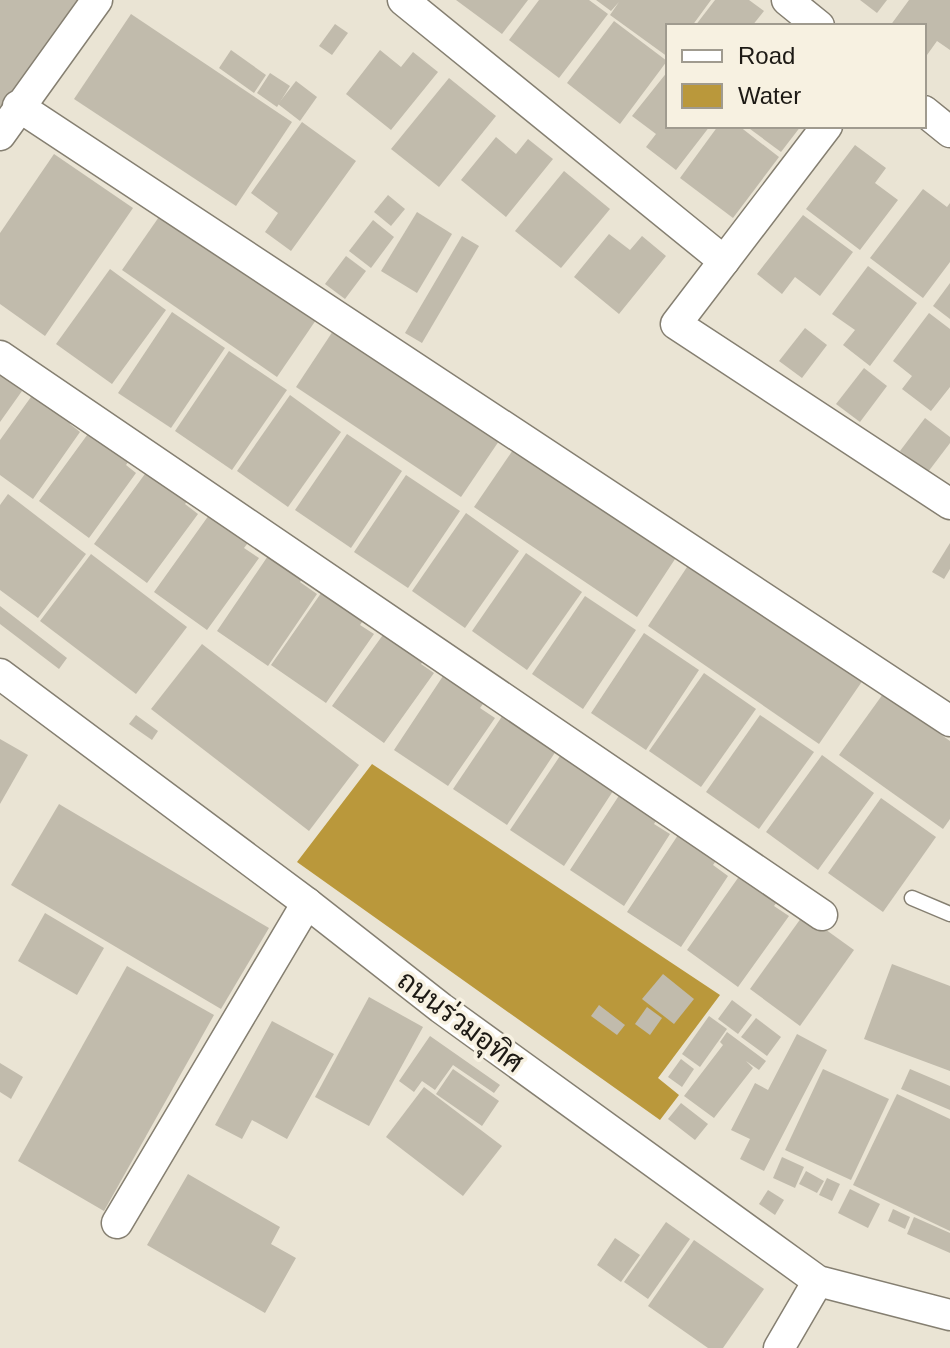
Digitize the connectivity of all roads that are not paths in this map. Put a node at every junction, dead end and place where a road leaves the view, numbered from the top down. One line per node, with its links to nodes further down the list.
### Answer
1 (97, 0): 5 (street)
2 (403, 0): 10 (street)
3 (787, 0): 4 (street)
4 (817, 24)
5 (18, 106): 9 (street); 14 (street)
6 (926, 113): 8 (street)
7 (825, 128): 10 (street)
8 (950, 132)
9 (0, 135)
10 (724, 261): 12 (street)
11 (0, 356): 18 (street)
12 (950, 504)
13 (0, 674): 16 (street, ถนนร่วมอุทิศ)
14 (950, 721)
15 (912, 898): 17 (lane)
16 (307, 903): 19 (street); 20 (street, ถนนร่วมอุทิศ)
17 (950, 914)
18 (822, 915)
19 (117, 1223)
20 (818, 1281): 21 (street, ถนนร่วมอุทิศ); 22 (street)
21 (950, 1315)
22 (779, 1348)

